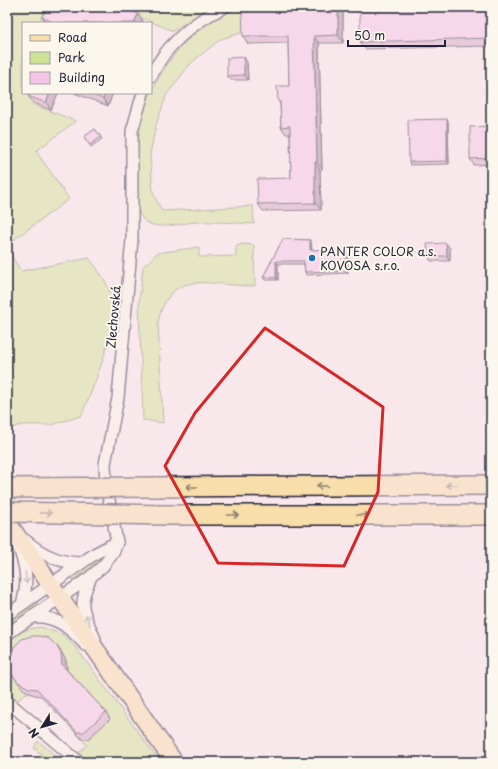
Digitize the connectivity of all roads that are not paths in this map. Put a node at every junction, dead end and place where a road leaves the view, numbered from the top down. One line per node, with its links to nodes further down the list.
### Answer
1 (224, 7): 2 (street)
2 (152, 75)
3 (143, 94): 8 (street, Zlechovská)
4 (491, 485): 5 (highway, one-way to 5, bridge)
5 (7, 488)
6 (491, 516): 7 (highway, one-way to 6, bridge)
7 (8, 520): 9 (street); 11 (main road); 12 (street, one-way to 12)
8 (117, 542): 9 (street); 10 (street)
9 (82, 563): 11 (street)
10 (91, 576): 11 (street); 16 (street, one-way to 10)
11 (54, 591): 12 (street); 14 (street); 16 (main road)
12 (22, 604): 13 (street)
13 (7, 615)
14 (31, 617): 15 (street); 16 (street)
15 (7, 634)
16 (117, 680): 19 (main road)
17 (7, 701): 18 (street)
18 (79, 762)
19 (174, 762)

